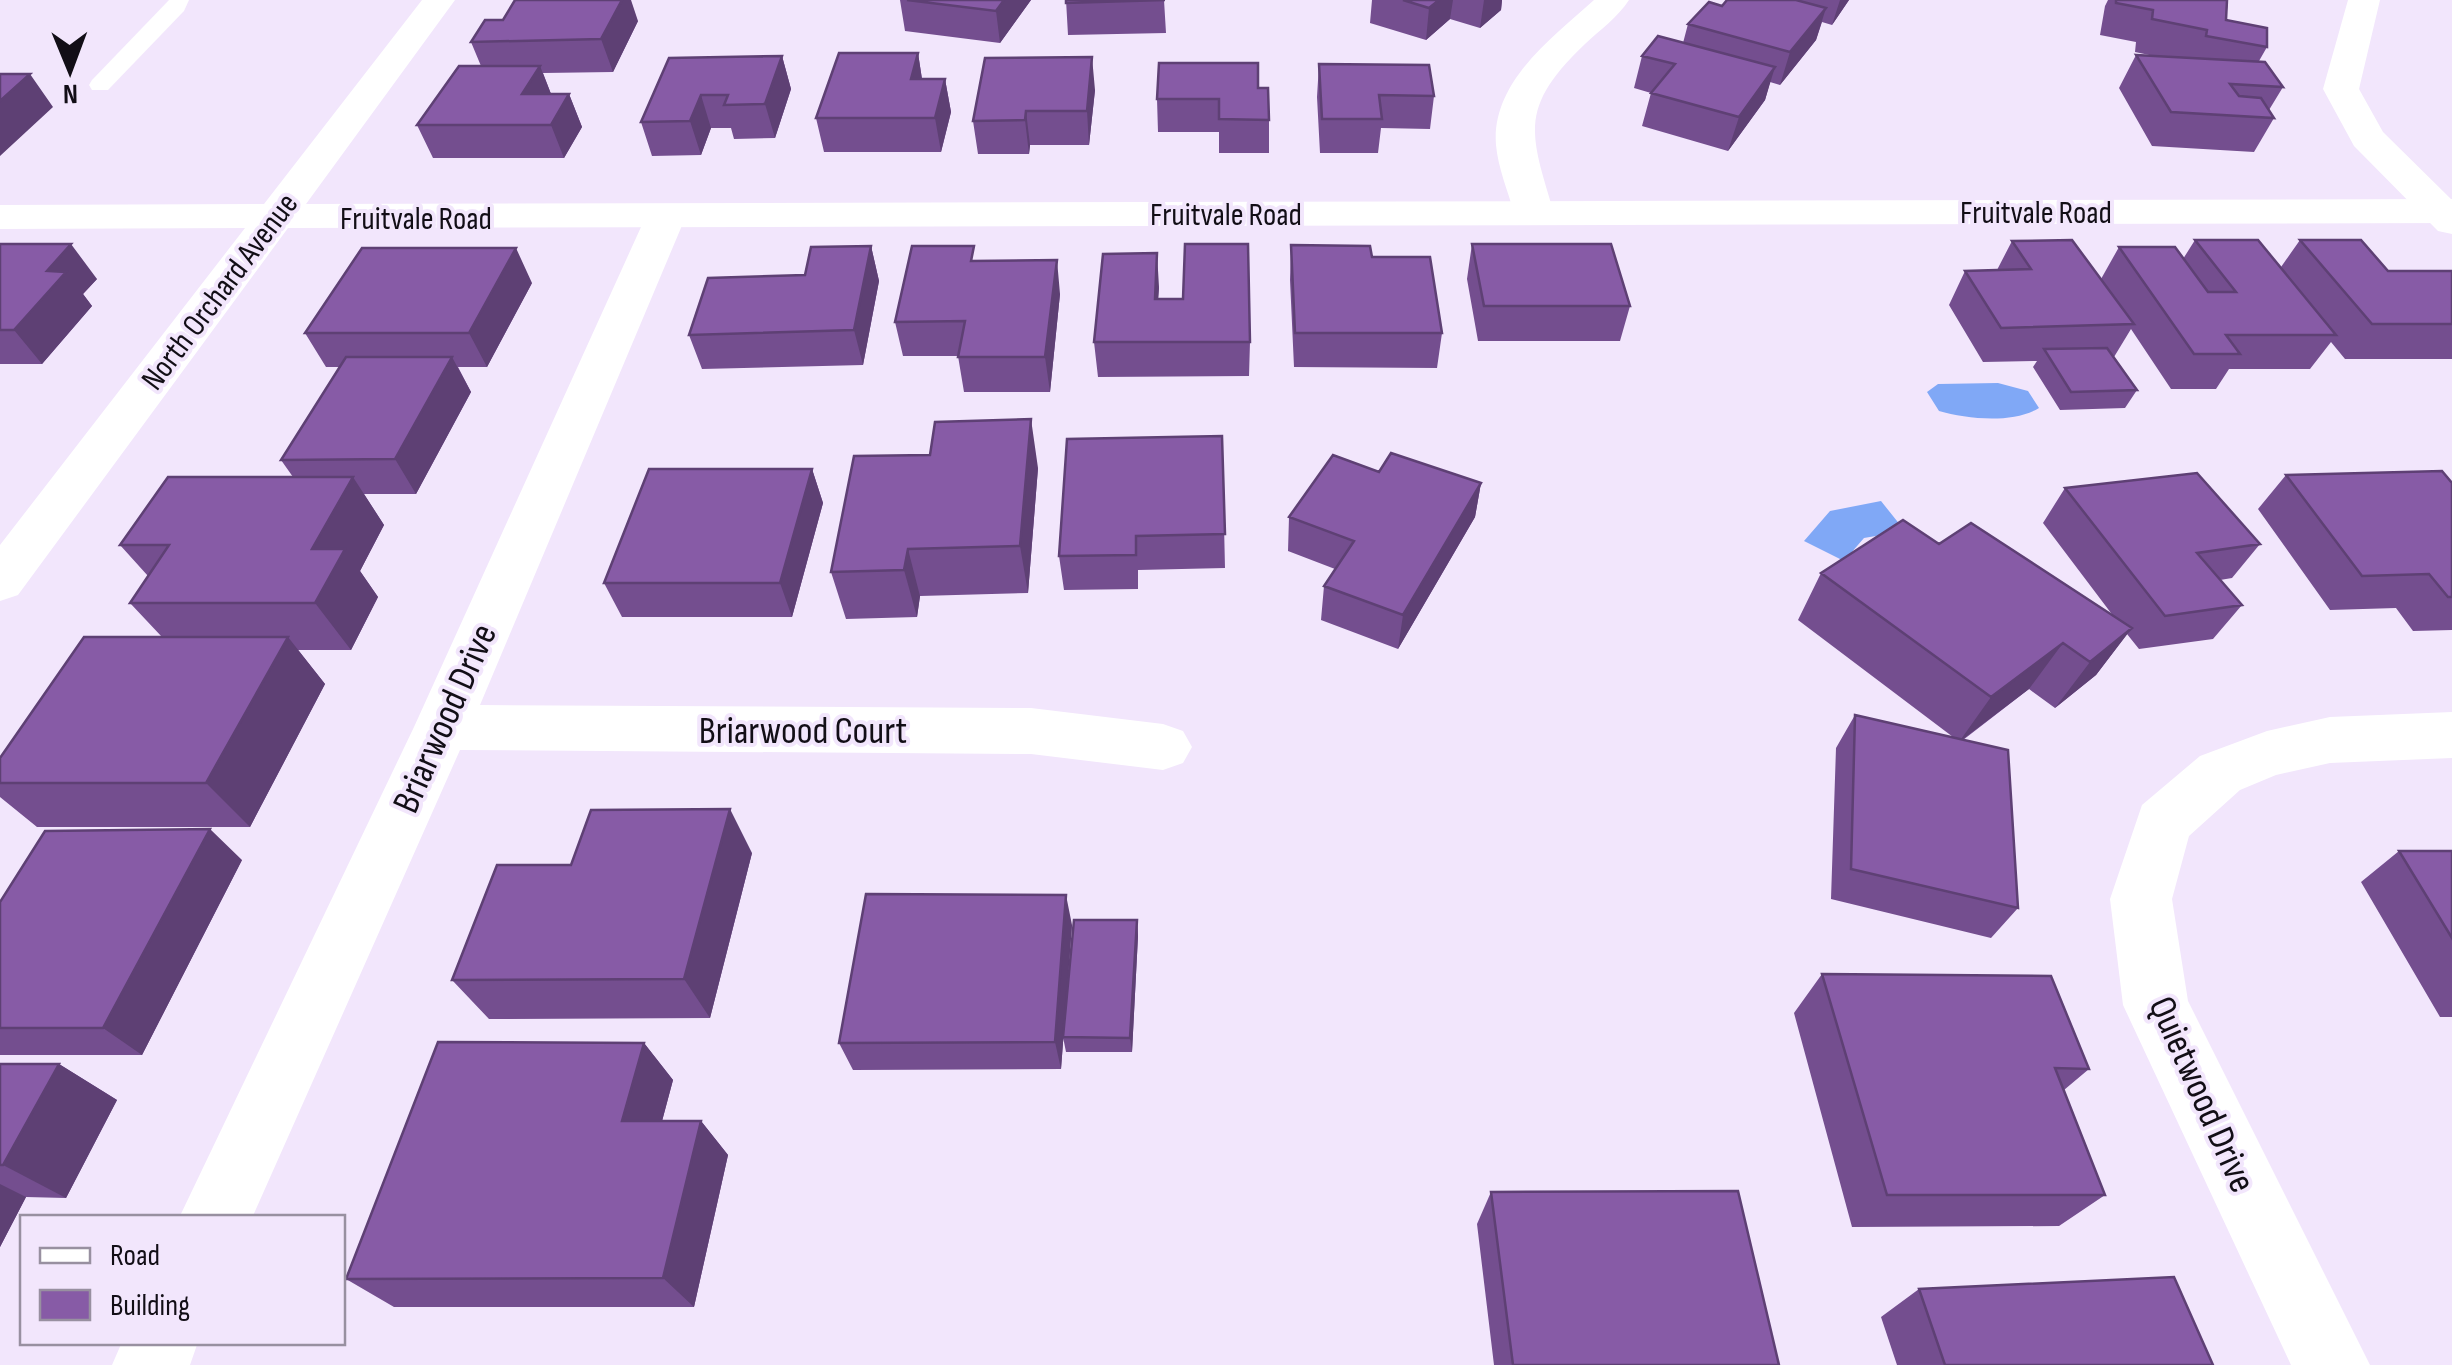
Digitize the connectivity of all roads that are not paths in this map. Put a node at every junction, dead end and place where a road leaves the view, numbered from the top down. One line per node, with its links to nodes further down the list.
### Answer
1 (179, 0): 5 (lane)
2 (439, 0): 10 (street, North Orchard Avenue)
3 (1614, 0): 6 (street)
4 (2364, 0): 7 (street)
5 (100, 86)
6 (1534, 212): 7 (street, Fruitvale Road); 9 (street, Fruitvale Road)
7 (2448, 215)
8 (0, 216): 10 (street, Fruitvale Road)
9 (666, 216): 10 (street, Fruitvale Road); 12 (street, Briarwood Drive)
10 (274, 218): 11 (street, North Orchard Avenue)
11 (0, 582)
12 (442, 727): 14 (street, Briarwood Court); 15 (street, Briarwood Drive)
13 (2452, 735): 16 (street, Quietwood Drive)
14 (1163, 747)
15 (216, 1215)
16 (2331, 1365)

